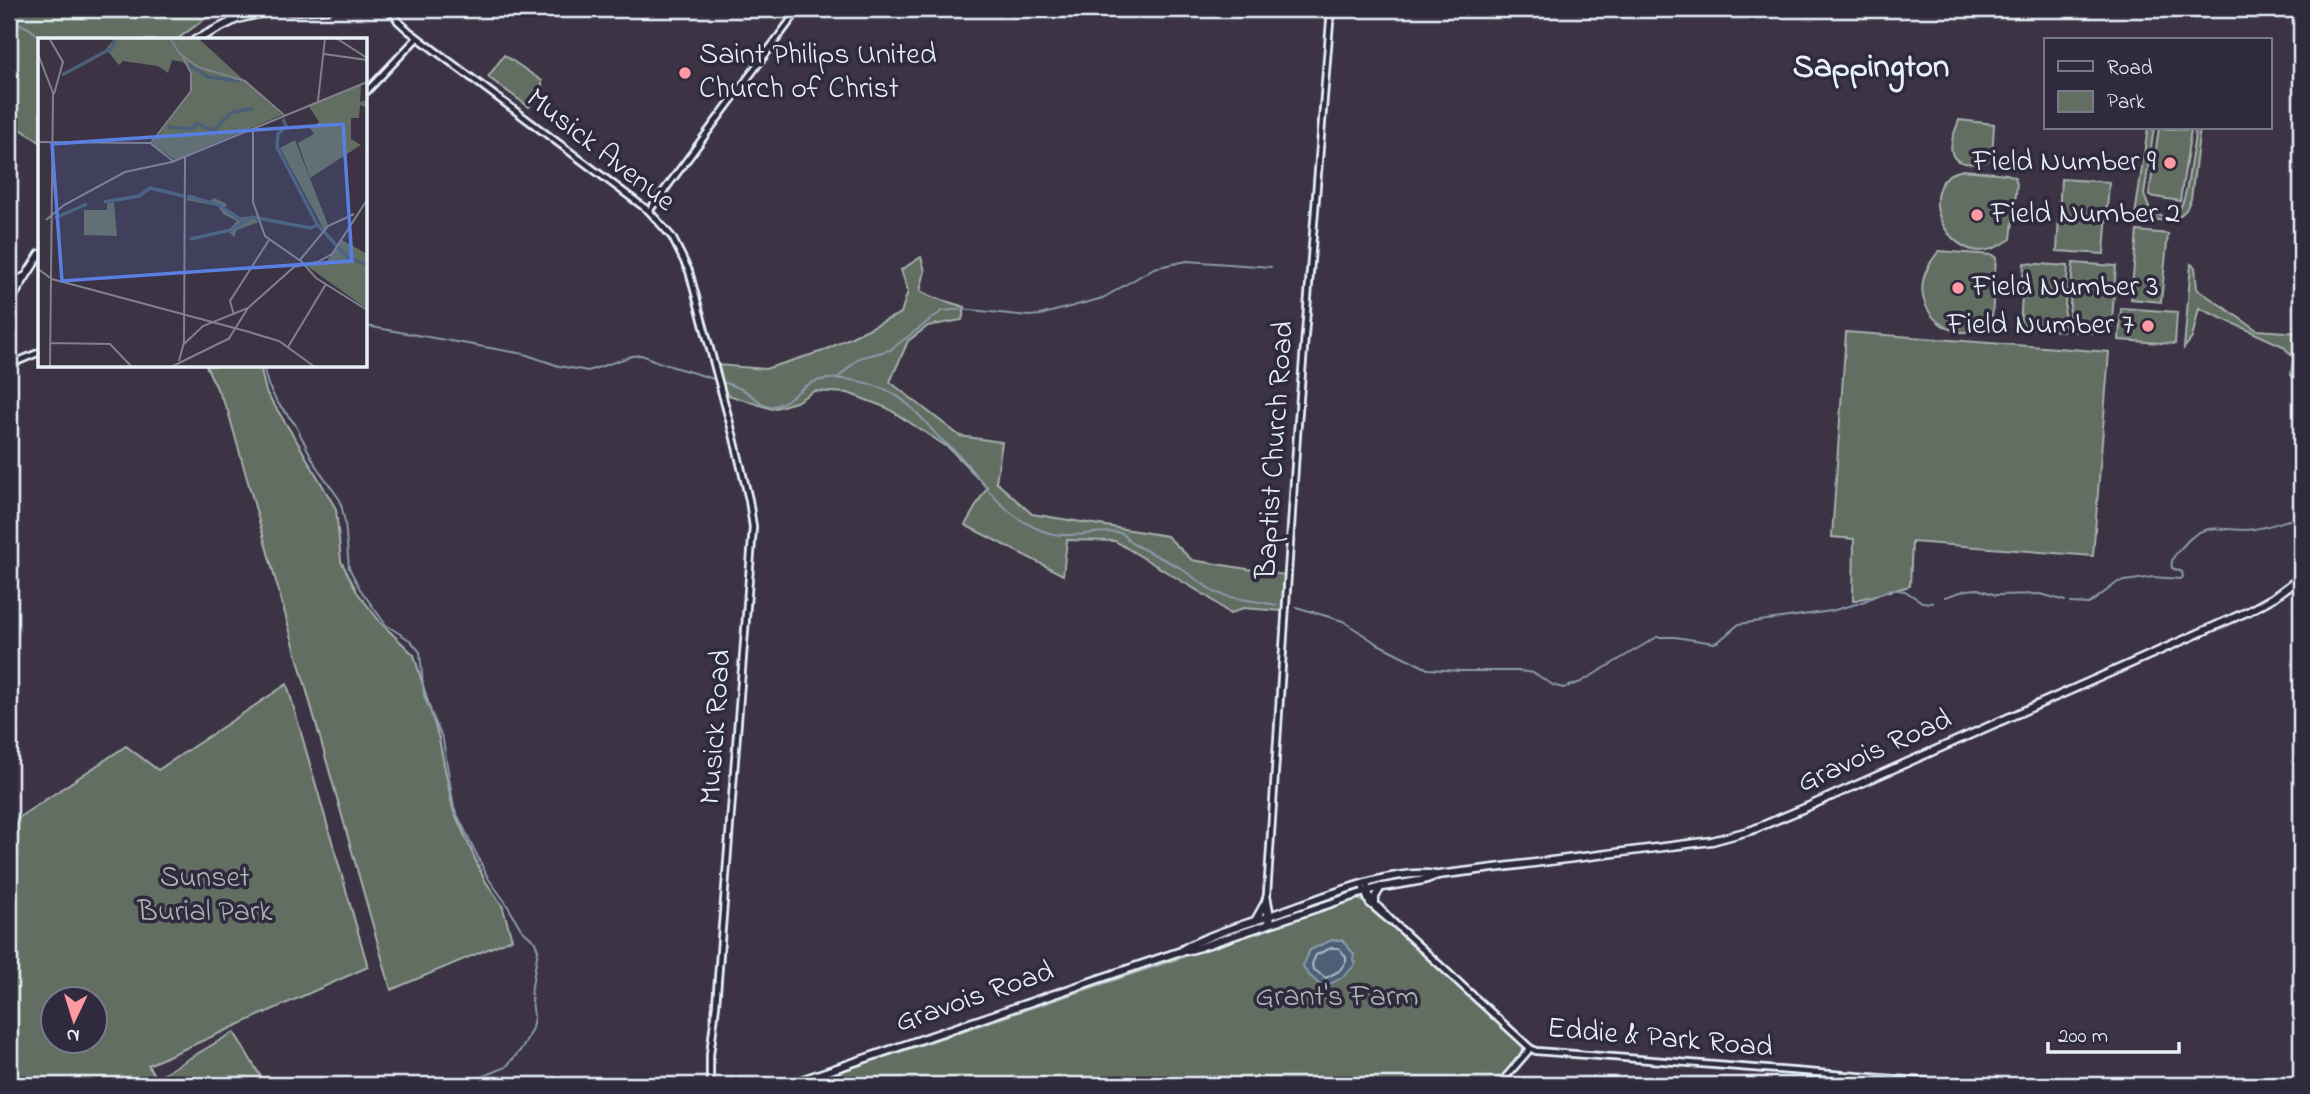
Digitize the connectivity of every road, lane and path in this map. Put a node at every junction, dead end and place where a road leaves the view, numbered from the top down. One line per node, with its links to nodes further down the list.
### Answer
1 (278, 9): 2 (main road); 6 (main road)
2 (329, 9)
3 (391, 9): 7 (street, Musick Avenue)
4 (799, 9): 9 (street)
5 (1332, 9): 22 (street, Baptist Church Road)
6 (199, 38)
7 (417, 38): 8 (street); 9 (street, Musick Avenue)
8 (368, 90)
9 (649, 211): 16 (street, Musick Avenue)
10 (38, 257): 11 (main road)
11 (26, 277): 12 (main road); 13 (main road)
12 (9, 284)
13 (9, 303)
14 (38, 353): 15 (street)
15 (9, 365)
16 (717, 375): 29 (street, Musick Road)
17 (2301, 578): 18 (main road, Gravois Road)
18 (1438, 875): 19 (main road, Gravois Road); 20 (main road, Gravois Road)
19 (1381, 887): 20 (main road, Gravois Road); 21 (main road)
20 (1365, 888): 21 (street, Eddie & Park Road); 23 (main road, Gravois Road); 24 (main road, Gravois Road); 26 (street, Eddie & Park Road)
21 (1375, 904): 26 (street, Eddie & Park Road)
22 (1266, 905): 23 (main road); 24 (street, Baptist Church Road); 25 (main road)
23 (1283, 912): 24 (main road, Gravois Road)
24 (1269, 920): 25 (main road, Gravois Road); 27 (main road, Gravois Road)
25 (1254, 921): 27 (main road, Gravois Road)
26 (1394, 923): 28 (street, Eddie & Park Road)
27 (1178, 953): 30 (main road, Gravois Road)
28 (1530, 1048): 31 (street); 32 (street, Eddie & Park Road)
29 (710, 1085)
30 (787, 1085)
31 (1499, 1085)
32 (1970, 1085)

